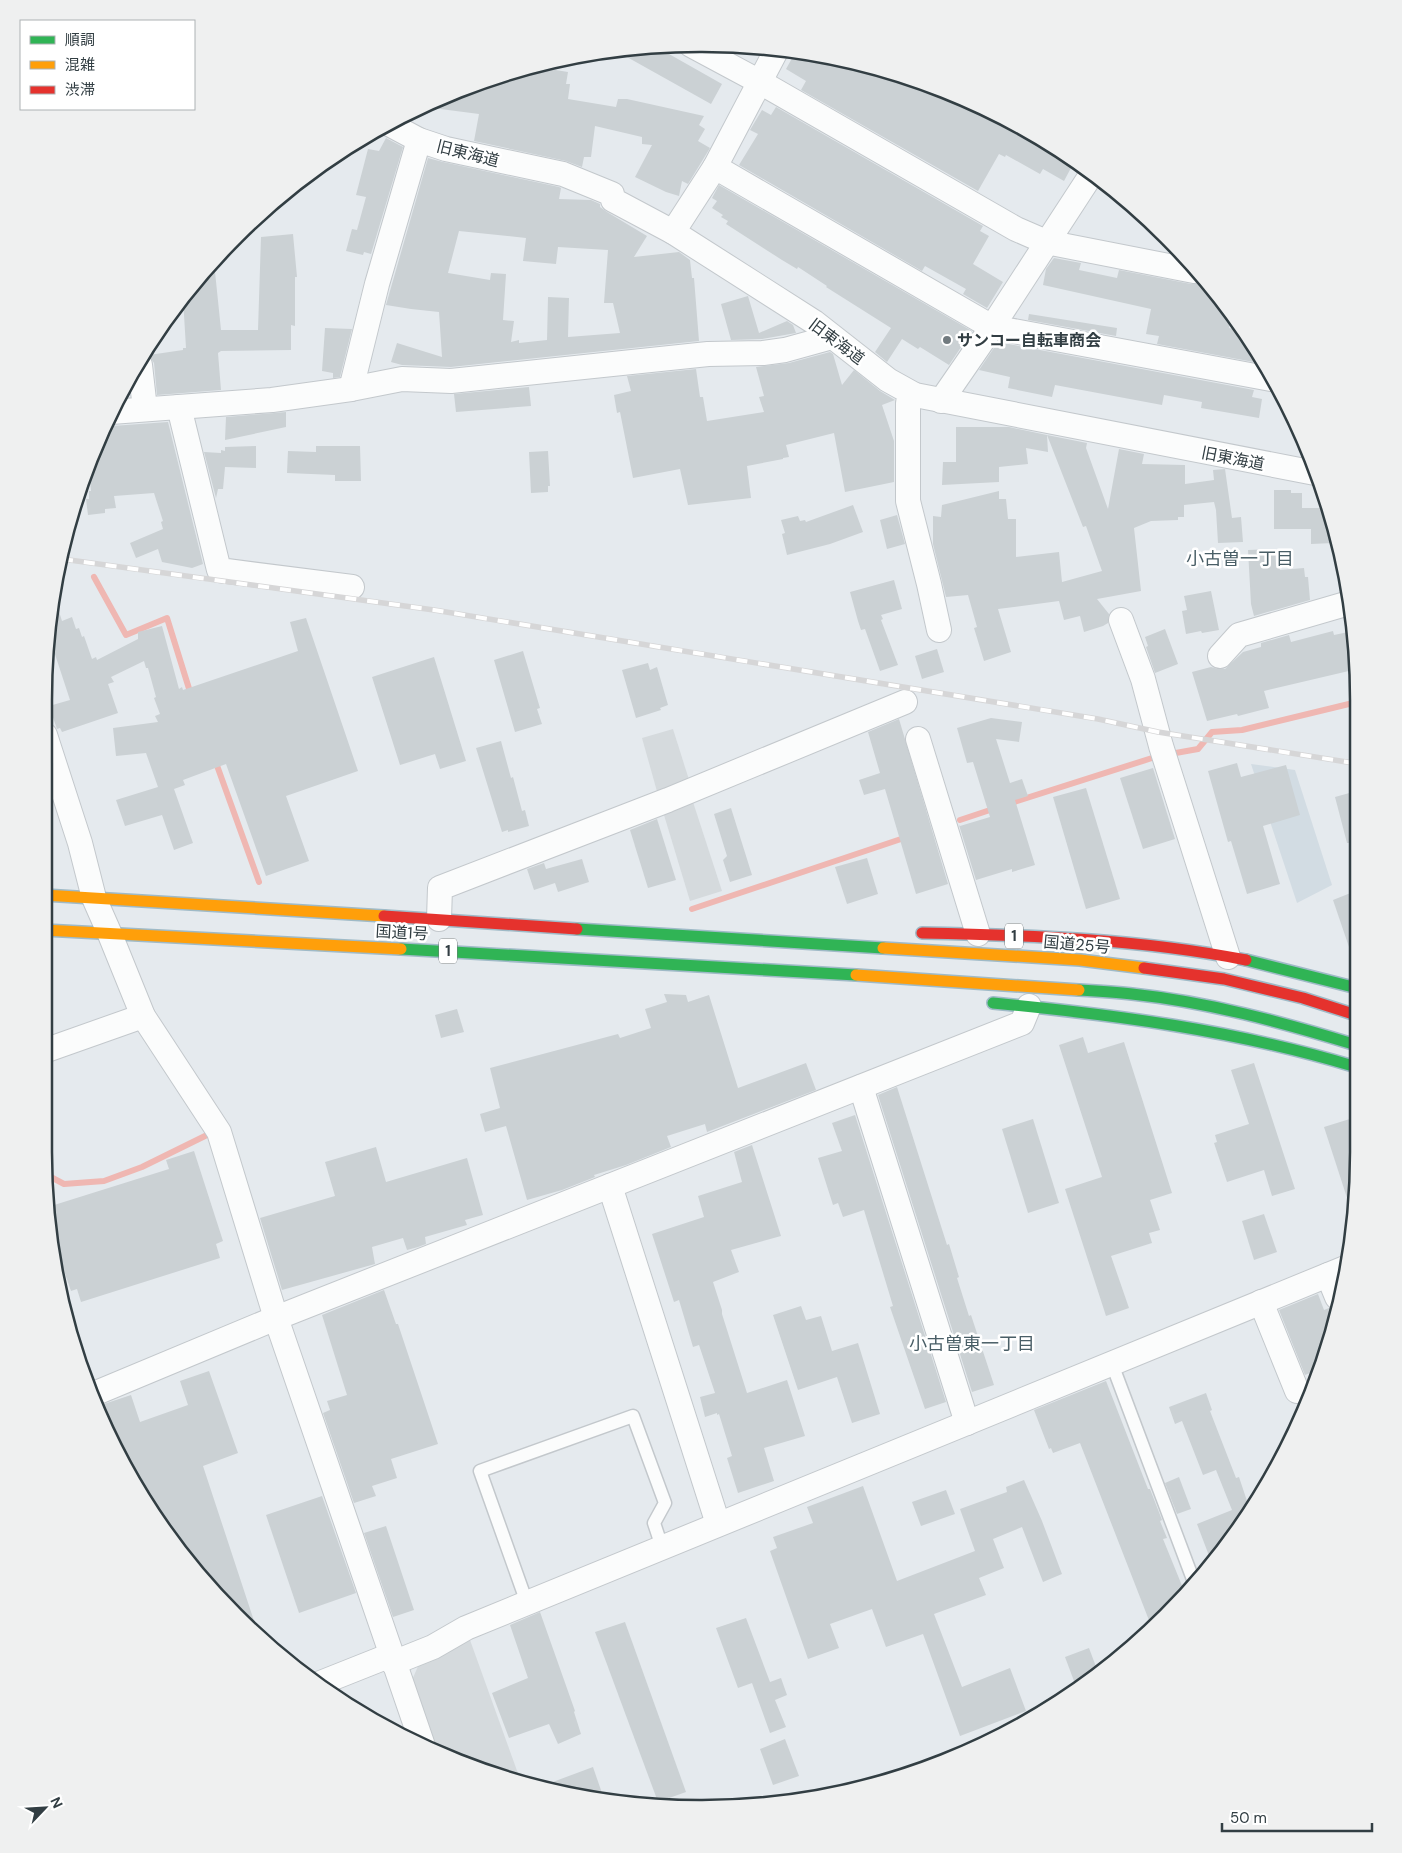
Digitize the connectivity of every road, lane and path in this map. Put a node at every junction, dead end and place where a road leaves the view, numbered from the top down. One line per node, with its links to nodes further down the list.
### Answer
1 (704, 52): 3 (street)
2 (773, 57): 3 (street)
3 (760, 82): 6 (street); 9 (street)
4 (397, 128): 5 (street, 旧東海道)
5 (419, 140): 8 (street, 旧東海道); 15 (street)
6 (715, 167): 8 (street); 11 (street)
7 (1087, 181): 9 (street)
8 (673, 232): 12 (street, 旧東海道)
9 (1046, 242): 10 (street); 11 (street)
10 (1186, 269)
11 (992, 327): 14 (street); 17 (street)
12 (832, 337): 15 (street); 16 (street, 旧東海道)
13 (141, 374): 19 (street)
14 (1263, 378)
15 (351, 389): 18 (street)
16 (915, 395): 17 (street, 旧東海道); 25 (street)
17 (941, 401): 21 (street, 旧東海道)
18 (179, 407): 19 (street); 22 (street)
19 (145, 409): 20 (street)
20 (121, 411)
21 (1307, 471)
22 (352, 587)
23 (1342, 605): 26 (street)
24 (1121, 620): 39 (street)
25 (939, 630)
26 (1220, 656)
27 (905, 702): 32 (street)
28 (918, 739): 37 (street)
29 (52, 757): 31 (street)
30 (52, 895): 31 (highway, 国道1号 / 1)
31 (94, 898): 32 (highway, 国道1号 / 1); 35 (street)
32 (439, 919): 38 (highway, 国道1号 / 1)
33 (749, 928): 38 (highway, 1)
34 (52, 930): 35 (highway, 国道1号 / 1)
35 (109, 932): 40 (highway, 国道1号 / 1); 46 (street)
36 (910, 932): 37 (highway, 1)
37 (978, 934): 39 (highway, 1)
38 (673, 936): 45 (highway, 国道25号 / 1)
39 (1228, 957): 42 (highway, 1)
40 (787, 970): 41 (highway); 47 (highway, 1)
41 (804, 984)
42 (1350, 986)
43 (978, 1002): 44 (highway)
44 (1029, 1006): 49 (highway); 50 (street)
45 (1350, 1013)
46 (143, 1016): 48 (street); 54 (street)
47 (1350, 1043)
48 (52, 1048)
49 (1350, 1065)
50 (861, 1087): 51 (street); 58 (street)
51 (610, 1186): 54 (street); 59 (street)
52 (1336, 1271): 53 (street)
53 (1261, 1302): 55 (street); 56 (street)
54 (276, 1318): 57 (street); 63 (street)
55 (1112, 1364): 58 (street); 61 (lane)
56 (1297, 1390)
57 (99, 1392)
58 (968, 1423): 59 (street)
59 (718, 1524): 60 (street)
60 (662, 1547): 62 (street); 62 (lane)
61 (1192, 1576)
62 (527, 1603): 63 (street)
63 (392, 1659): 64 (street); 65 (street)
64 (327, 1681)
65 (420, 1736)

